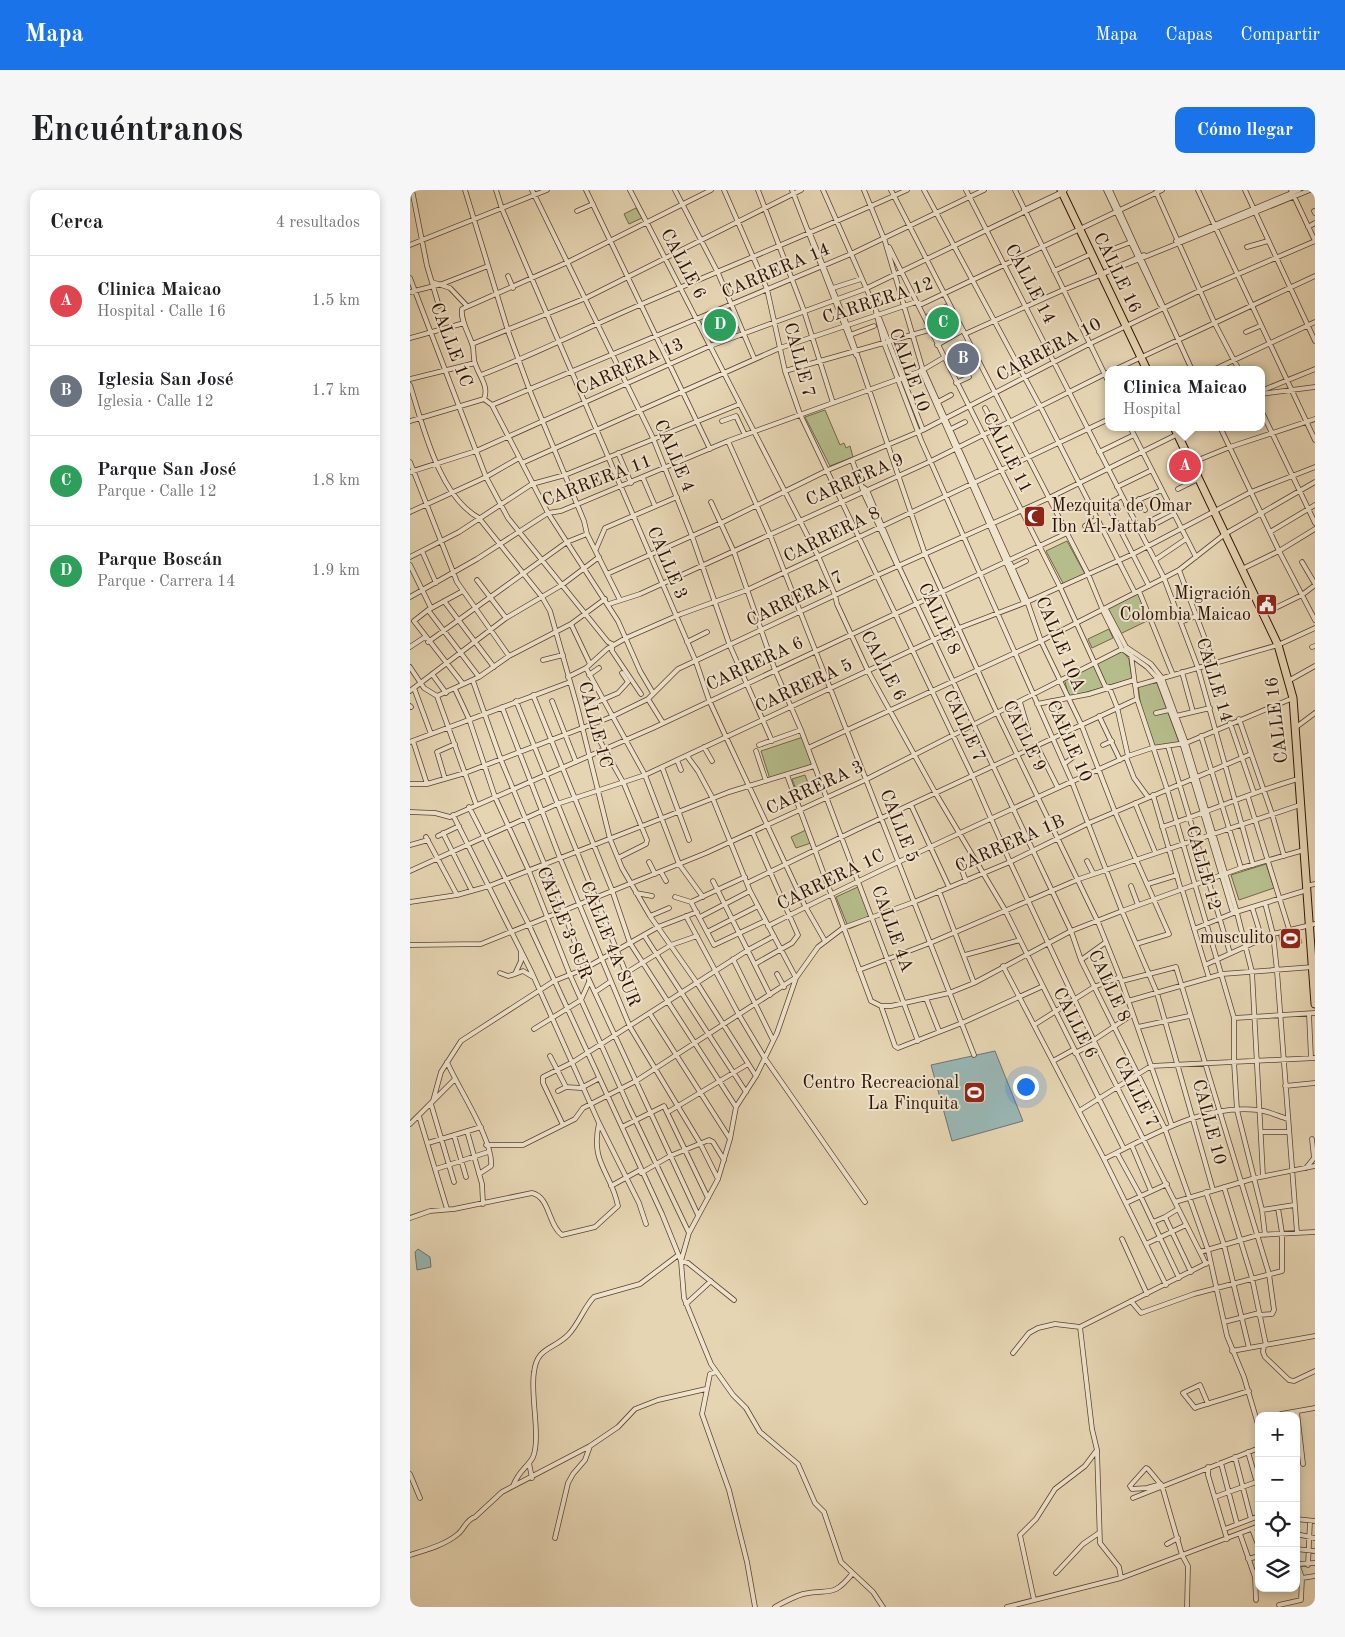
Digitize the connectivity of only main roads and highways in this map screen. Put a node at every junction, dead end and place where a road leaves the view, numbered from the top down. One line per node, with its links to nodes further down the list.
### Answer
1 (1062, 191): 2 (highway, CALLE 16)
2 (1145, 366)
3 (1176, 431): 4 (highway, CALLE 16)
4 (1312, 924): 5 (highway, CALLE 16)
5 (1314, 967): 6 (highway, CALLE 16)
6 (1315, 1004)

